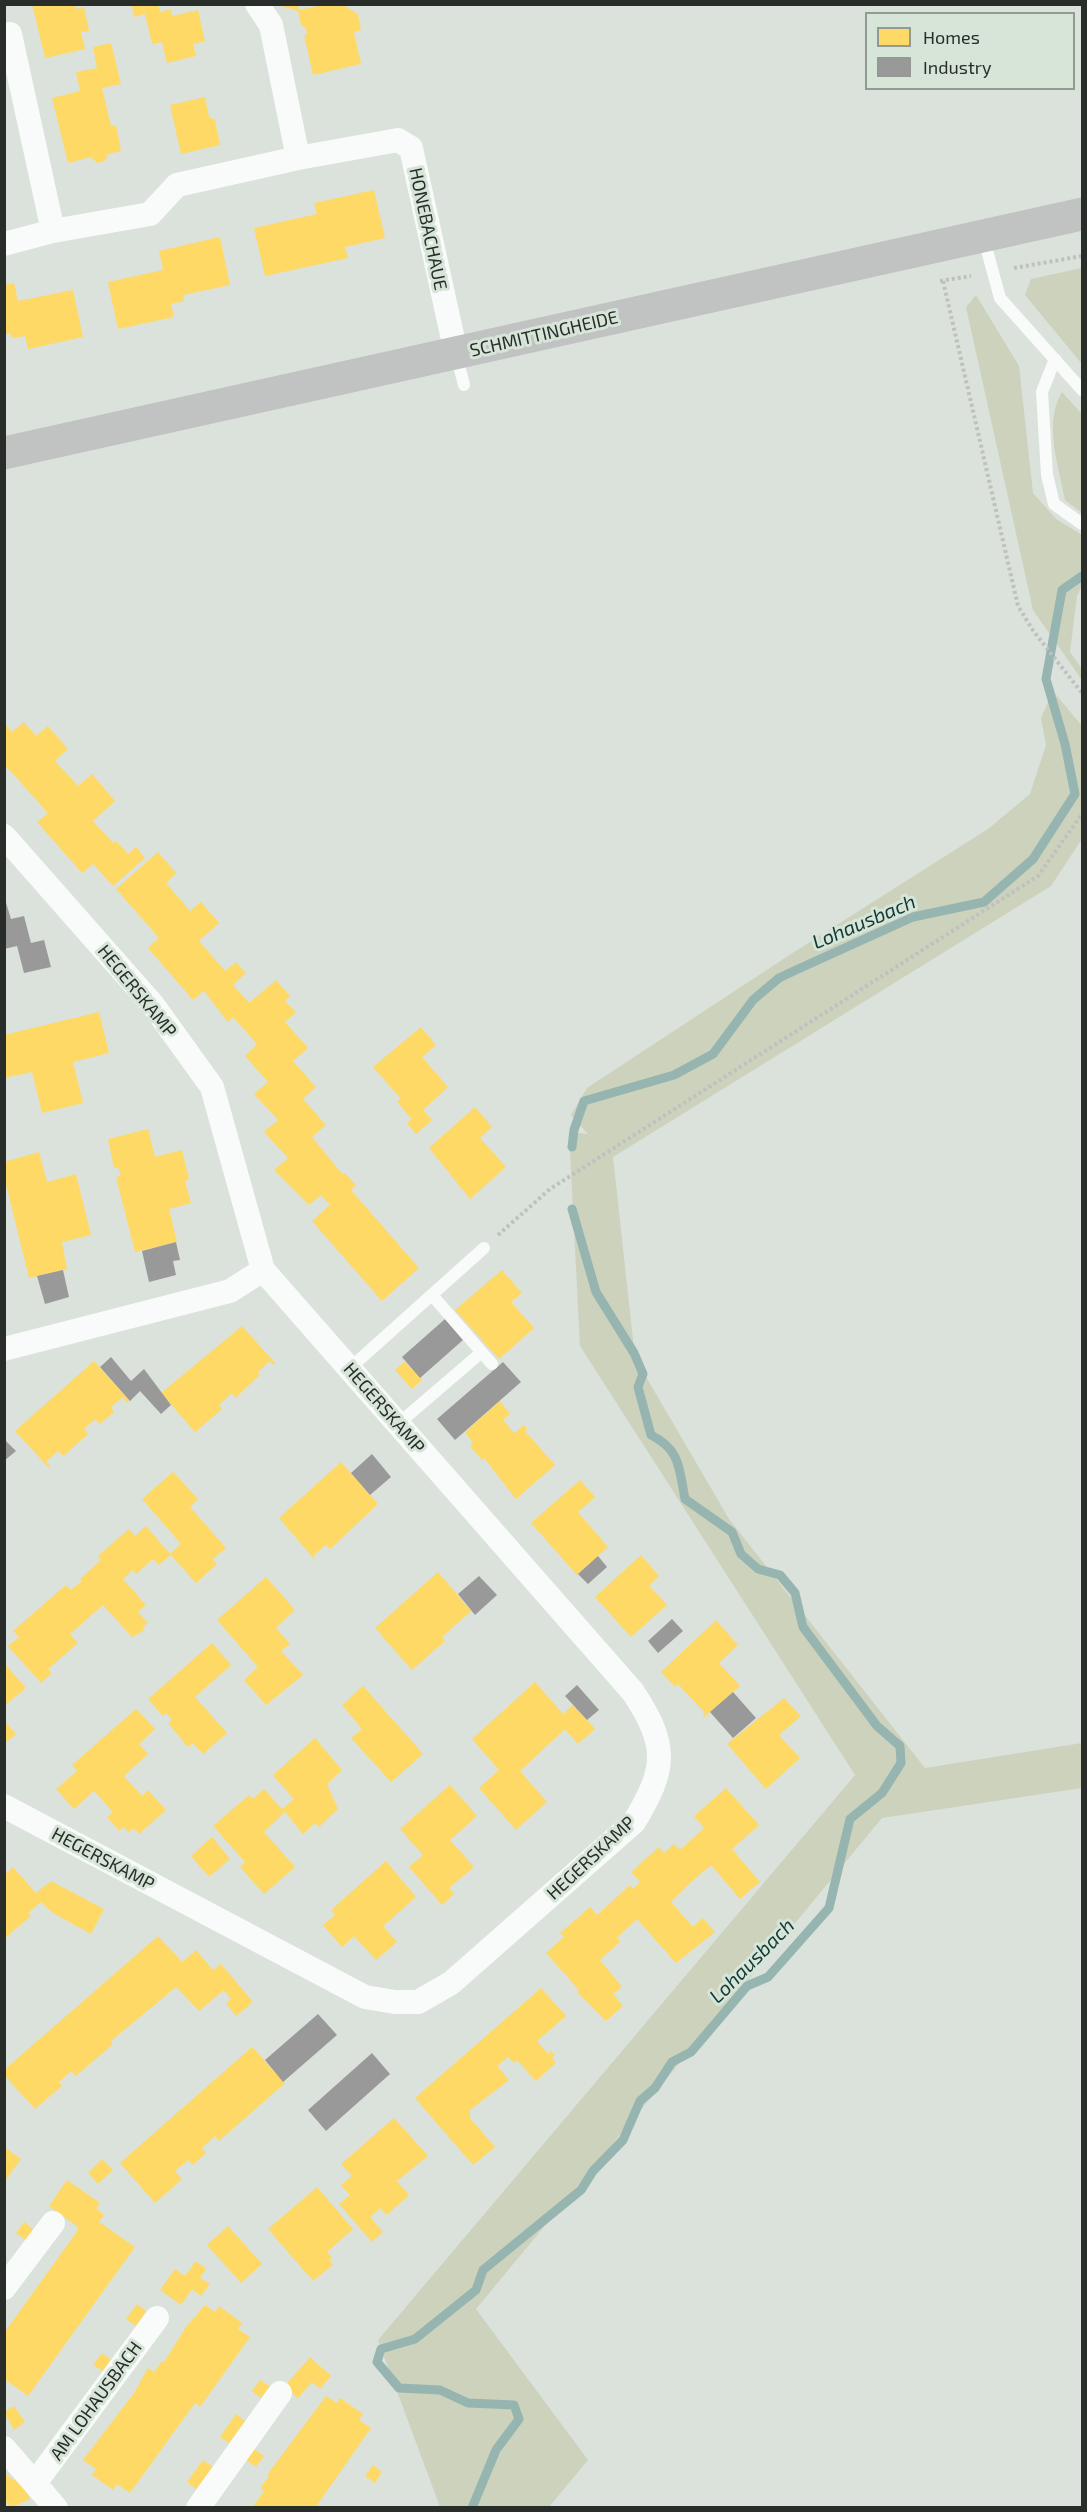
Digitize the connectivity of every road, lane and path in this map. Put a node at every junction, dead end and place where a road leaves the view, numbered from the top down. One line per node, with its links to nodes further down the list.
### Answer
1 (257, 4): 3 (street)
2 (4, 35): 5 (street)
3 (297, 158): 5 (street, HONEBACHAUE); 10 (street, HONEBACHAUE)
4 (1083, 214): 6 (street, SCHMITTINGHEIDE)
5 (53, 231): 7 (street, HONEBACHAUE)
6 (983, 236): 9 (lane); 10 (street, SCHMITTINGHEIDE)
7 (4, 244)
8 (1083, 256): 9 (path)
9 (993, 272): 11 (lane); 16 (path)
10 (456, 353): 12 (lane); 14 (street, SCHMITTINGHEIDE)
11 (1055, 359): 13 (lane); 15 (lane)
12 (464, 385)
13 (1083, 390)
14 (4, 453)
15 (1083, 524)
16 (1083, 693)
17 (1083, 814): 19 (path)
18 (4, 836): 20 (street, HEGERSKAMP)
19 (484, 1248): 21 (lane)
20 (263, 1270): 22 (street); 25 (street, HEGERSKAMP)
21 (432, 1295): 24 (lane); 25 (lane)
22 (4, 1349)
23 (476, 1357): 26 (lane)
24 (492, 1364)
25 (349, 1369): 26 (street, HEGERSKAMP)
26 (398, 1424): 27 (street, HEGERSKAMP)
27 (4, 1806)
28 (52, 2223): 29 (street)
29 (4, 2288)
30 (157, 2318): 33 (street, AM LOHAUSBACH)
31 (280, 2393): 35 (street)
32 (4, 2448): 33 (street)
33 (35, 2483): 34 (street)
34 (56, 2508)
35 (198, 2508)

